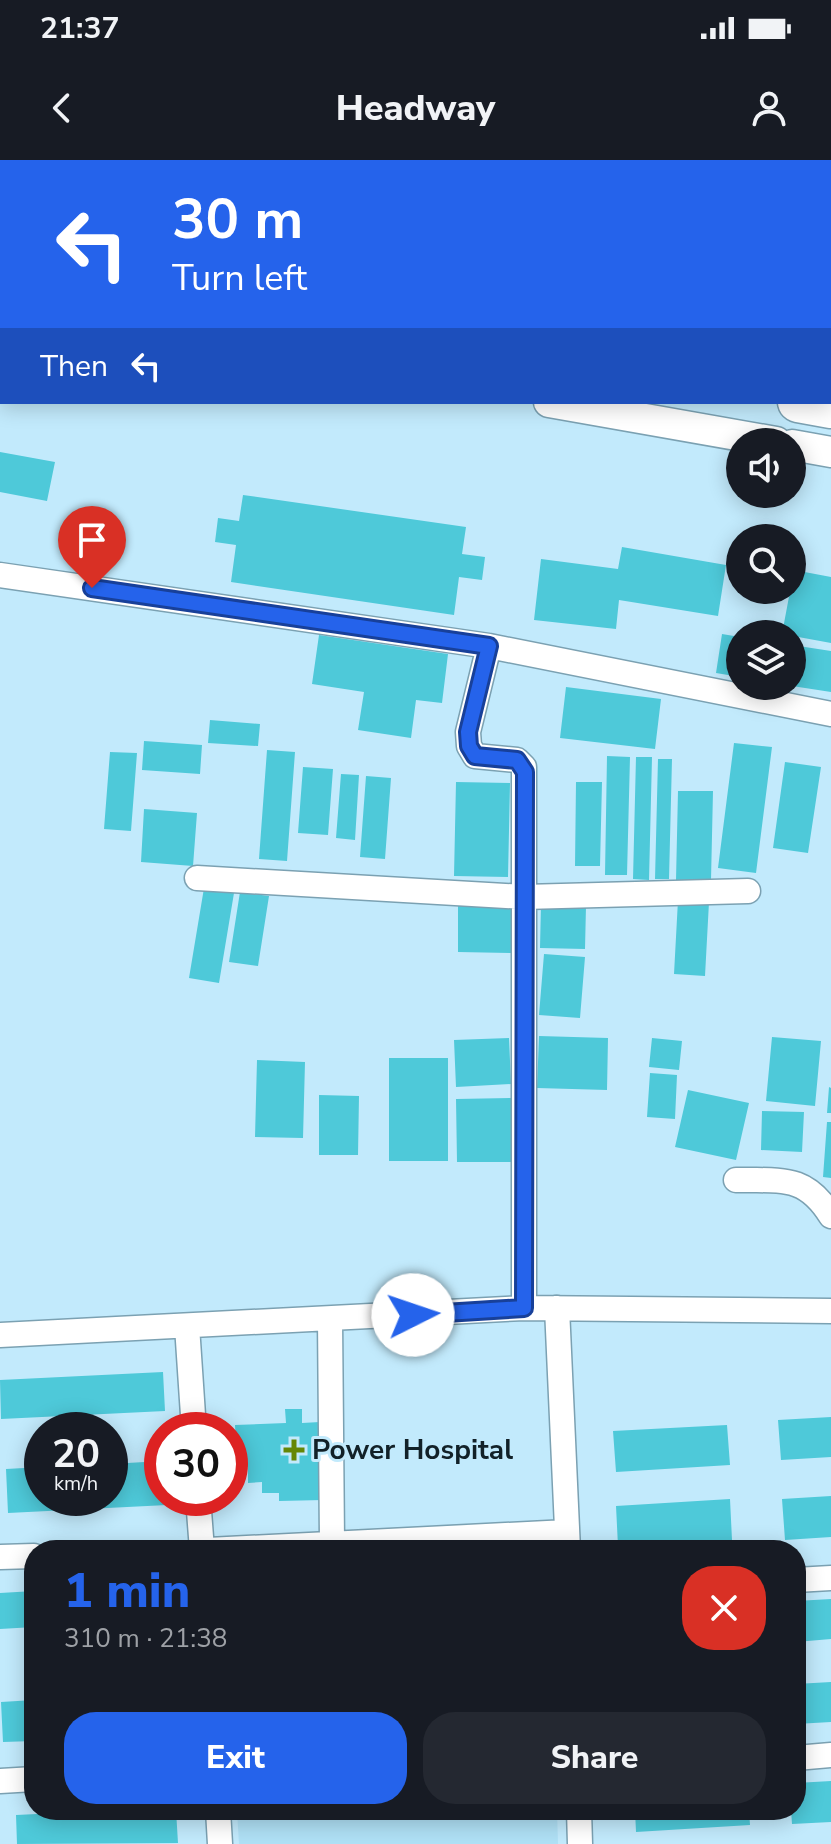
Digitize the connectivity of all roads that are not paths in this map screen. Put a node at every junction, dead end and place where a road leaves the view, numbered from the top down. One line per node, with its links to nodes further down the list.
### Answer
1 (560, 404): 4 (street)
2 (809, 404): 3 (highway)
3 (831, 408)
4 (726, 433)
5 (806, 448): 6 (street)
6 (831, 452)
7 (0, 575): 8 (street)
8 (489, 646): 9 (street); 12 (street)
9 (831, 714)
10 (197, 878): 12 (street)
11 (748, 891): 12 (street)
12 (524, 897): 15 (street)
13 (736, 1180): 14 (street)
14 (831, 1216)
15 (524, 1308): 16 (street); 18 (street)
16 (557, 1308): 17 (street); 25 (street)
17 (831, 1311)
18 (330, 1320): 19 (street); 24 (street)
19 (187, 1326): 20 (street); 21 (street)
20 (0, 1335)
21 (193, 1412)
22 (199, 1516): 23 (street)
23 (201, 1540)
24 (332, 1540)
25 (567, 1540)
26 (24, 1556): 27 (street)
27 (0, 1557)
28 (831, 1578): 29 (street)
29 (806, 1579)
30 (831, 1755): 31 (street)
31 (806, 1757)
32 (24, 1780): 33 (street)
33 (0, 1781)
34 (219, 1820): 36 (street)
35 (579, 1820): 37 (street)
36 (220, 1844)
37 (580, 1844)

